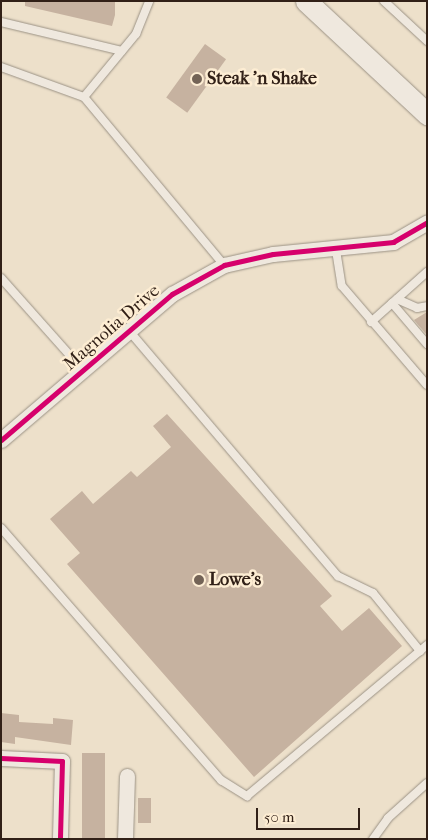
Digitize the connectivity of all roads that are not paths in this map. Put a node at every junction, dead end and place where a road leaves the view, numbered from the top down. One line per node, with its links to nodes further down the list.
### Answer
1 (149, 1): 6 (lane)
2 (306, 1): 9 (main road)
3 (384, 1): 5 (lane)
4 (1, 22): 6 (lane)
5 (427, 41)
6 (122, 52): 8 (lane)
7 (1, 67): 8 (lane)
8 (84, 97): 12 (lane)
9 (427, 114)
10 (427, 222): 11 (street, Magnolia Drive)
11 (336, 250): 12 (street, Magnolia Drive); 17 (lane)
12 (224, 265): 18 (street, Magnolia Drive)
13 (427, 272): 15 (lane)
14 (1, 278): 20 (lane)
15 (394, 301): 16 (lane); 17 (lane); 19 (lane)
16 (427, 306)
17 (371, 322): 21 (lane)
18 (130, 332): 20 (street, Magnolia Drive); 25 (lane)
19 (427, 344)
20 (84, 371): 22 (street, Magnolia Drive)
21 (427, 385)
22 (1, 440)
23 (1, 528): 25 (lane)
24 (427, 645): 25 (lane)
25 (420, 651)
26 (1, 758): 29 (street)
27 (127, 776): 30 (street)
28 (427, 783): 31 (lane)
29 (60, 839)
30 (125, 839)
31 (373, 839)

